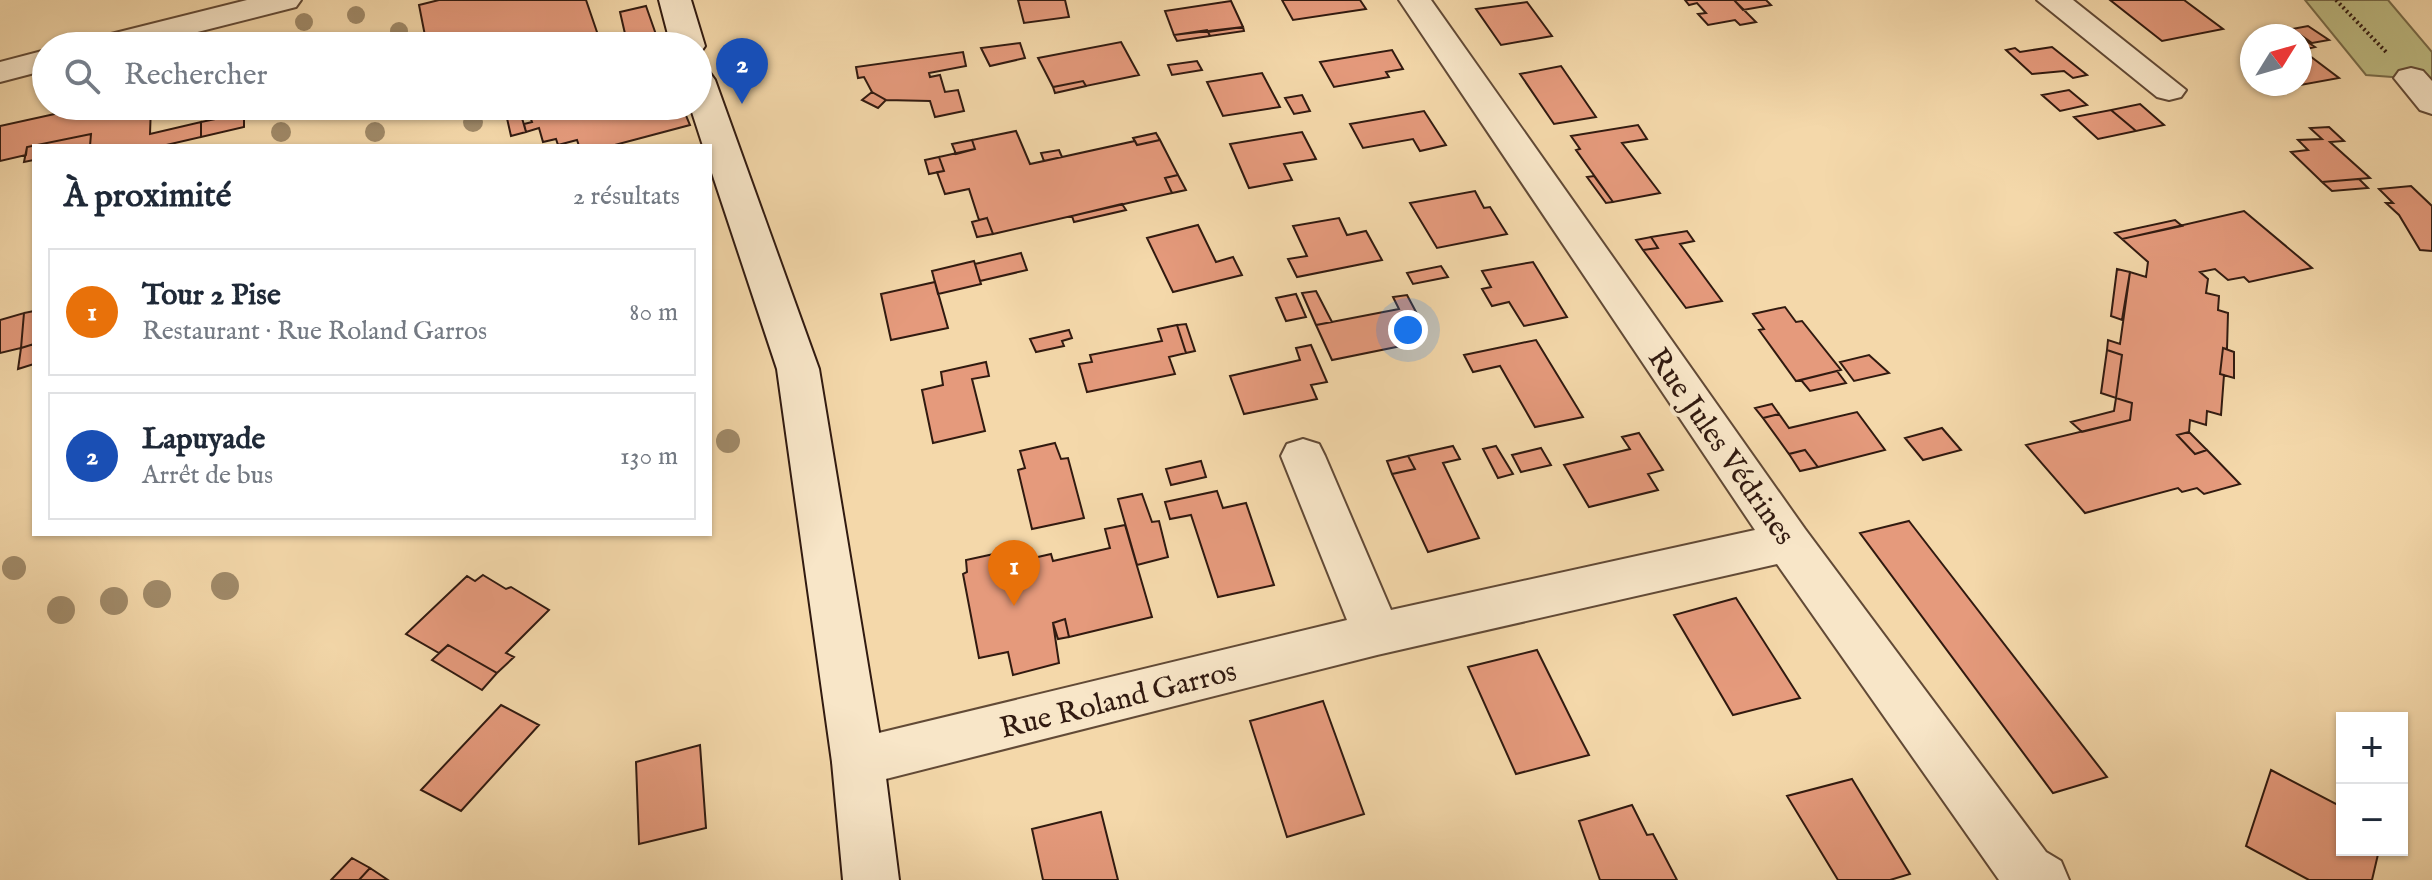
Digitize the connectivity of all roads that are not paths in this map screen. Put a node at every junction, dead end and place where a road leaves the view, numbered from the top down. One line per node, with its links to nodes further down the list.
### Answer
1 (285, 0): 5 (street)
2 (675, 0): 6 (street)
3 (1415, 0): 12 (street, Rue Jules Védrines)
4 (2053, 0): 9 (street)
5 (158, 32)
6 (684, 32)
7 (32, 64): 8 (street)
8 (0, 72)
9 (2169, 90)
10 (712, 120): 14 (street)
11 (1303, 456): 13 (street)
12 (1788, 542): 13 (street, Rue Roland Garros); 16 (street, Rue Jules Védrines)
13 (1377, 634): 14 (street, Rue Roland Garros)
14 (858, 762): 15 (street)
15 (871, 880)
16 (2041, 880)

